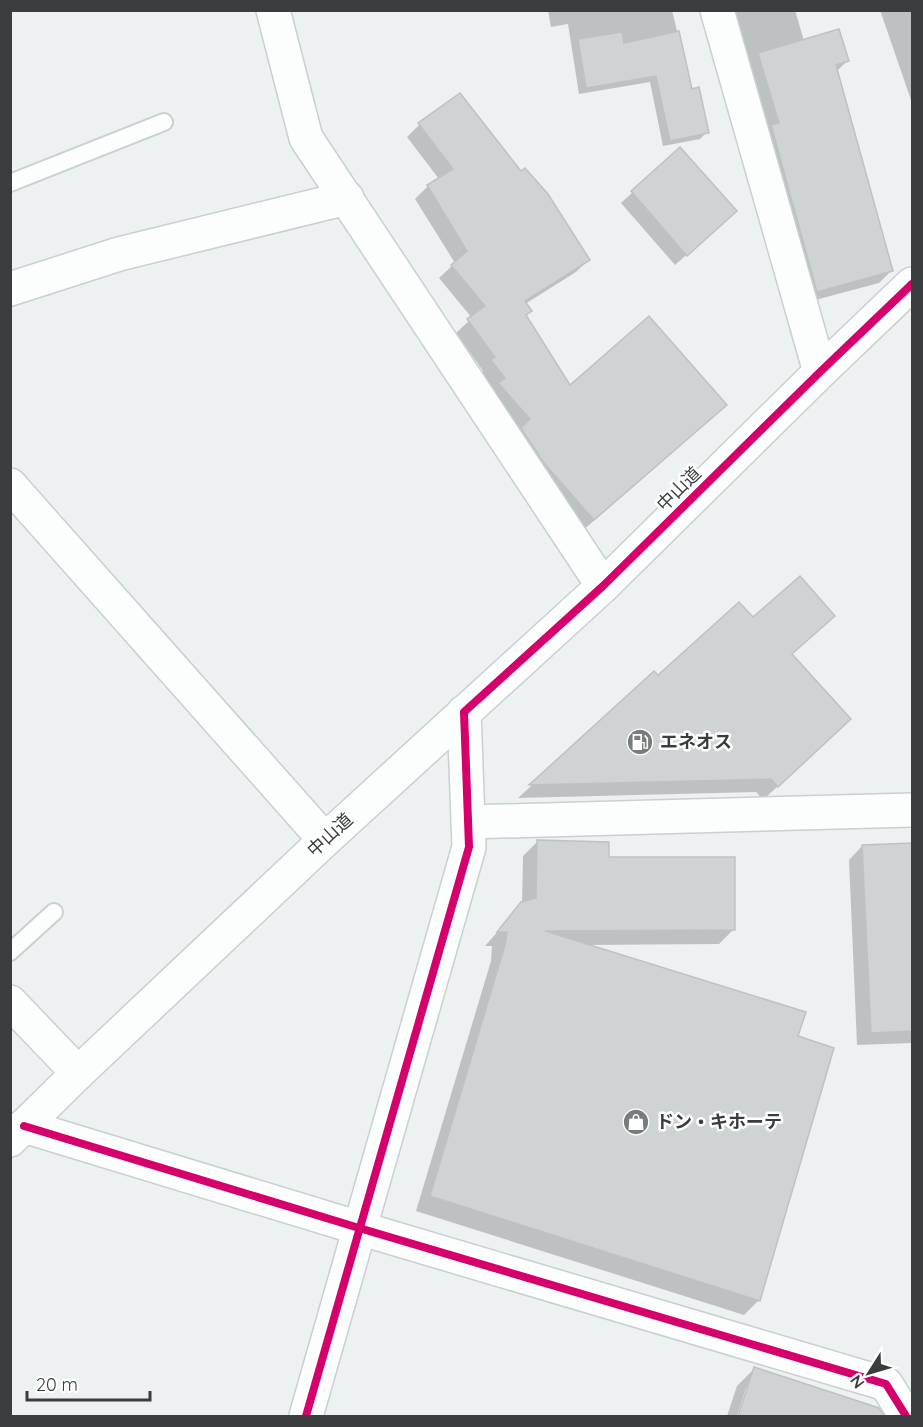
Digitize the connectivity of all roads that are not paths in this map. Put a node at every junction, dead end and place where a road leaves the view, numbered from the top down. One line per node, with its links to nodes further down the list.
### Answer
1 (273, 10): 5 (main road)
2 (717, 10): 8 (main road)
3 (164, 122): 4 (lane)
4 (10, 183)
5 (347, 198): 7 (main road); 10 (main road)
6 (912, 284): 8 (main road, 中山道)
7 (10, 289)
8 (820, 372): 10 (main road, 中山道)
9 (10, 485): 14 (main road)
10 (603, 586): 11 (main road, 中山道)
11 (464, 712): 13 (main road); 14 (main road, 中山道)
12 (912, 810): 13 (main road)
13 (468, 822): 20 (main road)
14 (325, 840): 18 (main road, 中山道)
15 (54, 912): 16 (lane)
16 (10, 952)
17 (10, 1002): 18 (main road)
18 (78, 1073): 19 (main road, 中山道)
19 (17, 1133): 20 (main road)
20 (359, 1228): 21 (main road); 22 (main road)
21 (306, 1416)
22 (906, 1416)

